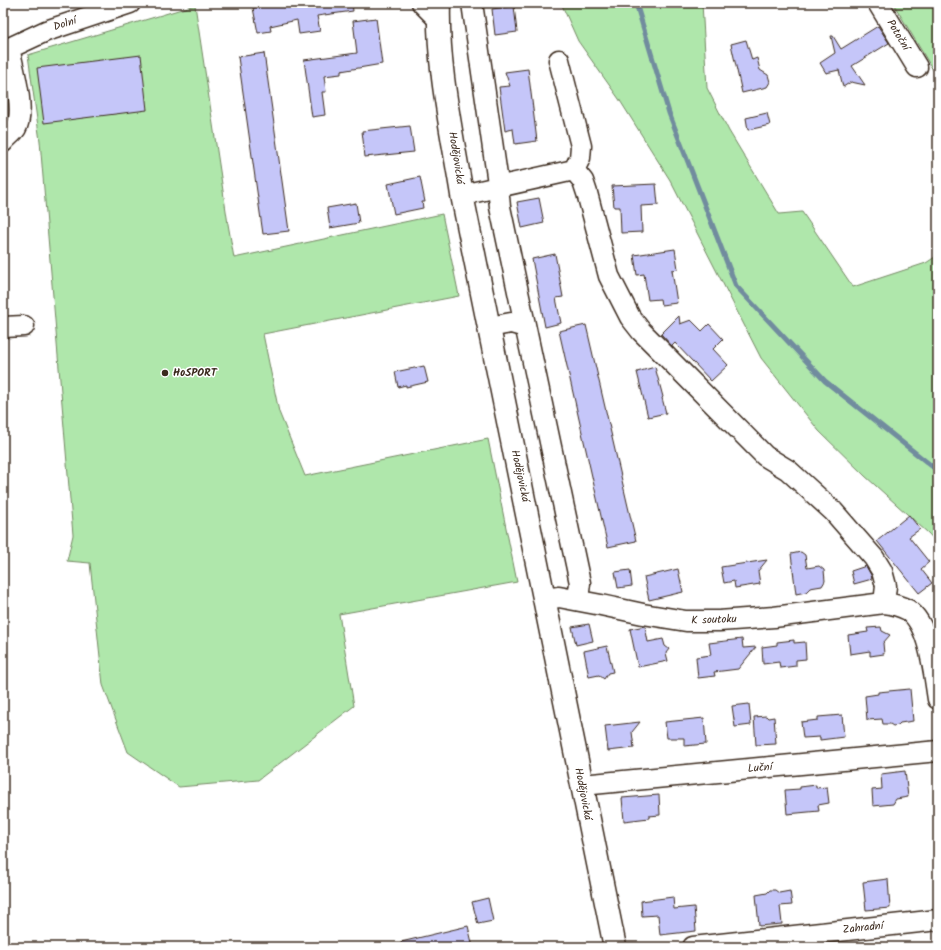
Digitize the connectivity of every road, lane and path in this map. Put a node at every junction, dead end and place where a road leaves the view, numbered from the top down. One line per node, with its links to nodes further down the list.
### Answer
1 (130, 3): 6 (street, Dolní)
2 (422, 3): 5 (street)
3 (472, 3): 11 (street)
4 (878, 3): 8 (street, Potoční)
5 (439, 11): 12 (street, Hodějovická)
6 (6, 49): 9 (street)
7 (559, 60): 10 (street)
8 (917, 67)
9 (3, 142)
10 (574, 170): 11 (street); 19 (street)
11 (499, 188): 12 (street); 14 (street)
12 (462, 195): 16 (street, Hodějovická)
13 (24, 326): 15 (street)
14 (525, 326): 16 (street); 18 (street)
15 (3, 327)
16 (489, 327): 17 (street, Hodějovická)
17 (545, 599): 18 (street, K soutoku); 22 (street, Hodějovická)
18 (578, 600): 19 (street, K soutoku)
19 (884, 603): 20 (street)
20 (938, 699)
21 (938, 751): 22 (street, Luční)
22 (582, 785): 24 (street, Hodějovická)
23 (938, 920): 25 (street, Zahradní)
24 (615, 947)
25 (692, 947)

